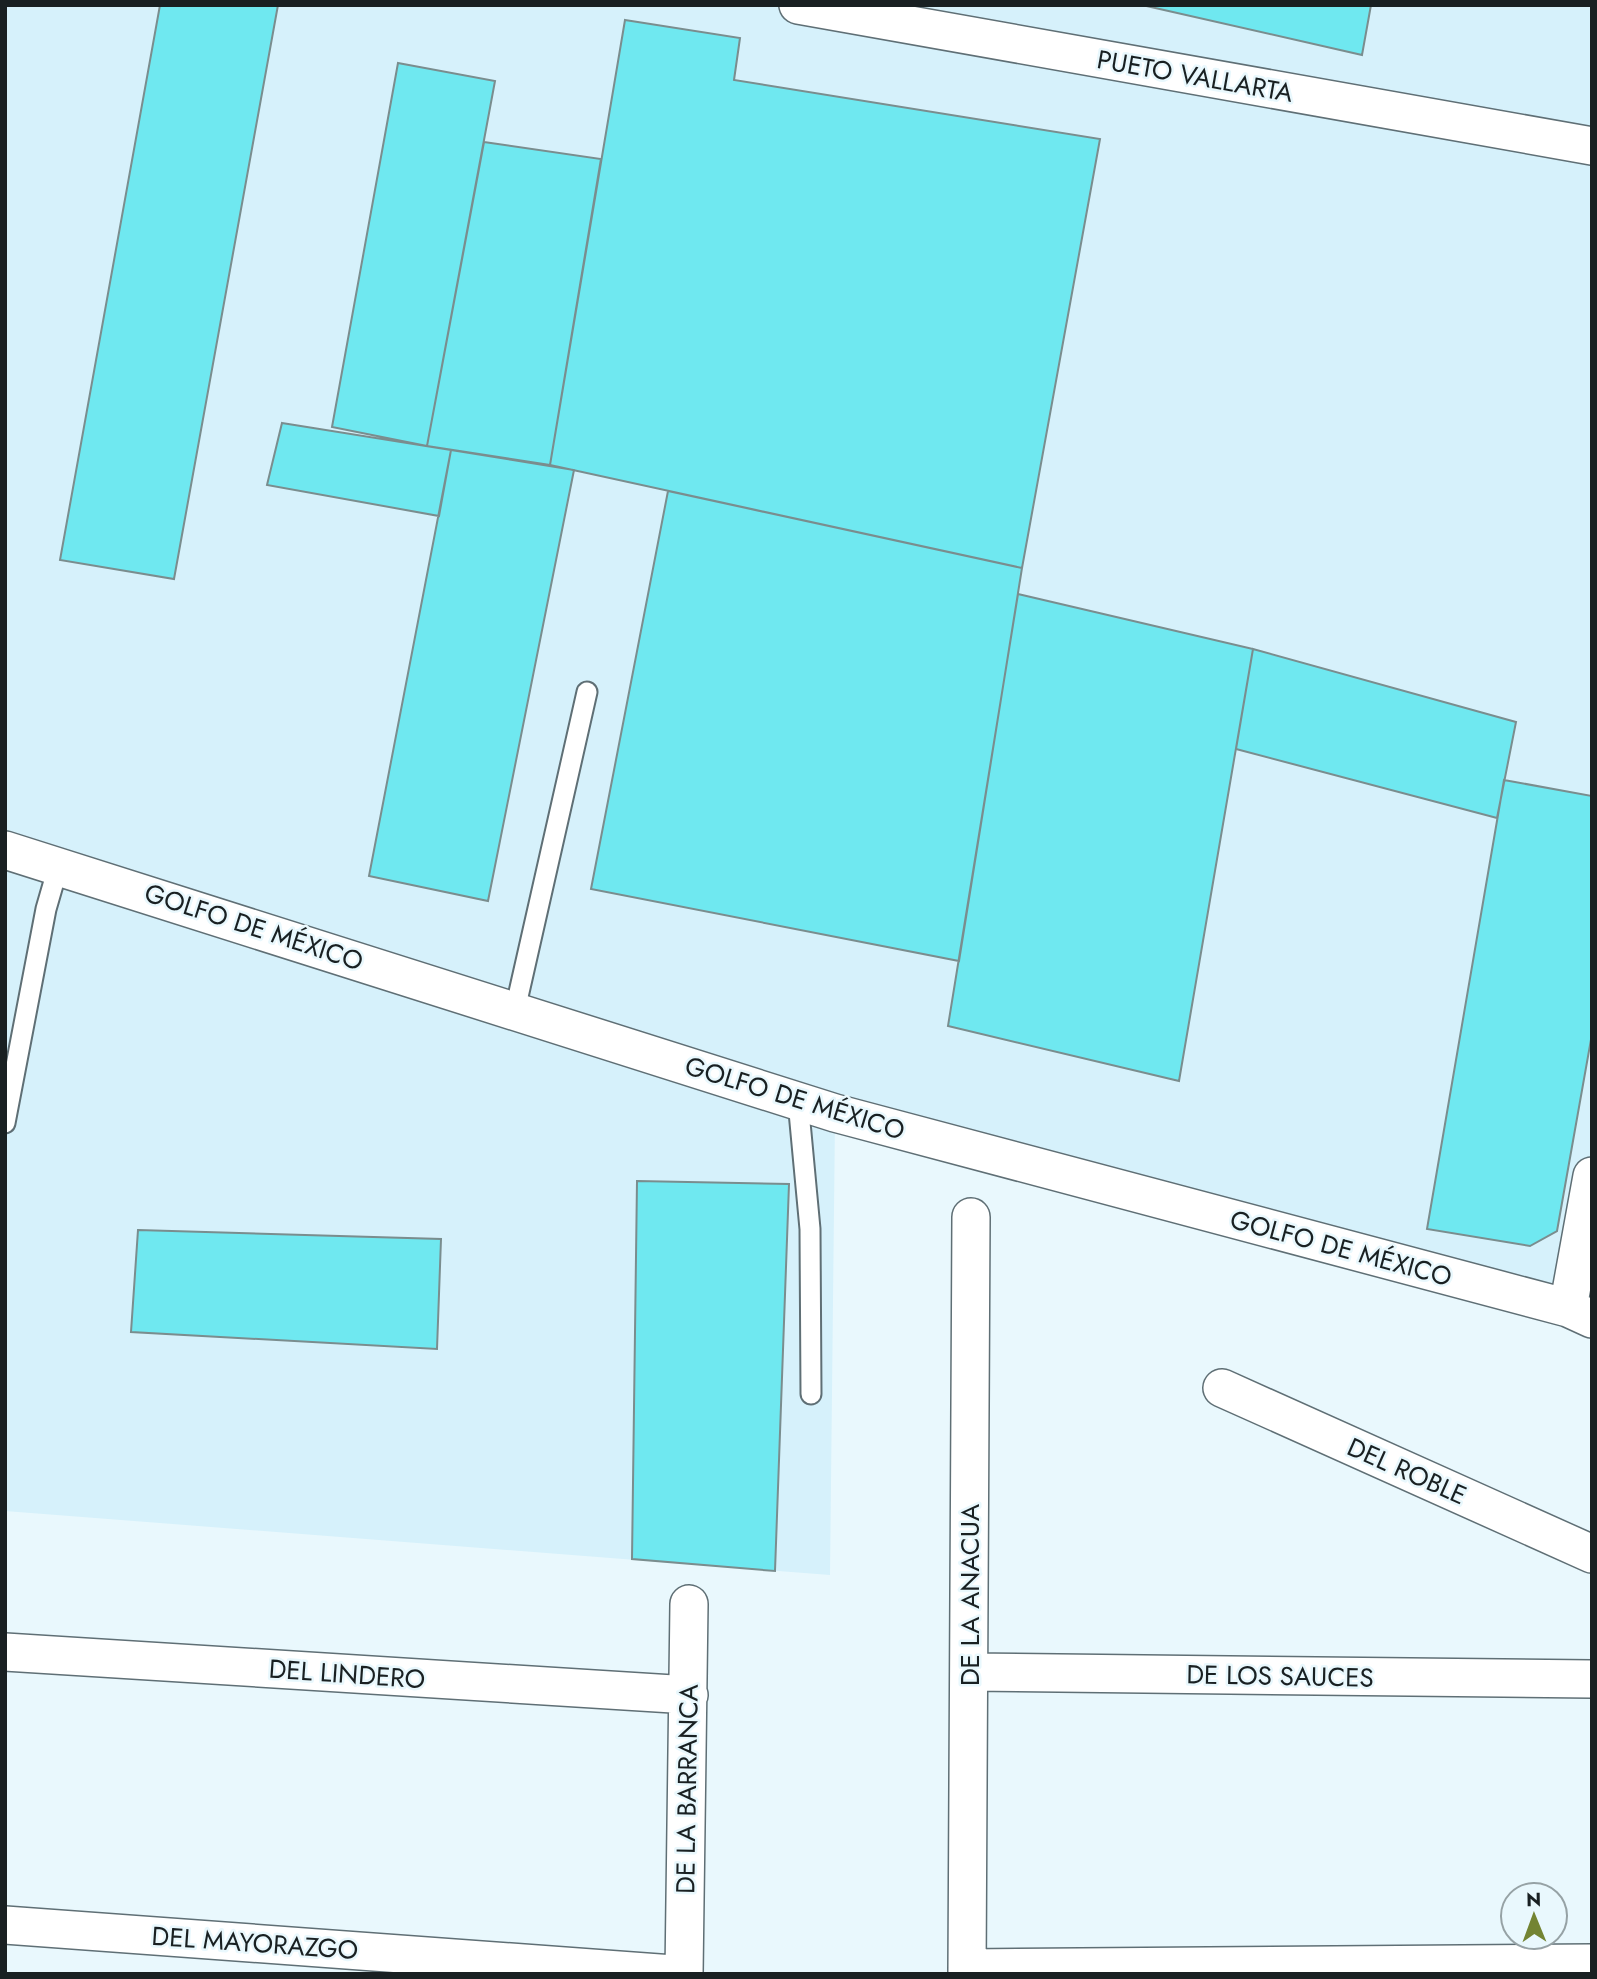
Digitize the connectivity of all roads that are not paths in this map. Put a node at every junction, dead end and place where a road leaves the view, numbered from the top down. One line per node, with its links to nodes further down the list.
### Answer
1 (798, 5): 2 (street, PUETO VALLARTA)
2 (1592, 146)
3 (587, 692): 6 (lane)
4 (5, 850): 5 (street, GOLFO DE MÉXICO)
5 (59, 864): 6 (street, GOLFO DE MÉXICO); 8 (lane)
6 (515, 1010): 7 (street, GOLFO DE MÉXICO)
7 (798, 1101): 11 (street, GOLFO DE MÉXICO); 13 (lane)
8 (5, 1123)
9 (1592, 1176): 11 (street)
10 (971, 1217): 17 (street, DE LA ANACUA)
11 (1580, 1313)
12 (1222, 1388): 14 (street, DEL ROBLE)
13 (811, 1394)
14 (1592, 1554)
15 (689, 1604): 19 (street, DE LA BARRANCA)
16 (5, 1652): 19 (street, DEL LINDERO)
17 (969, 1672): 18 (street, DE LOS SAUCES); 22 (street, DE LA ANACUA)
18 (1592, 1679)
19 (690, 1695): 24 (street, DE LA BARRANCA)
20 (5, 1925): 23 (street, DEL MAYORAZGO)
21 (1592, 1963): 22 (street)
22 (967, 1971)
23 (673, 1974)
24 (684, 1974)

